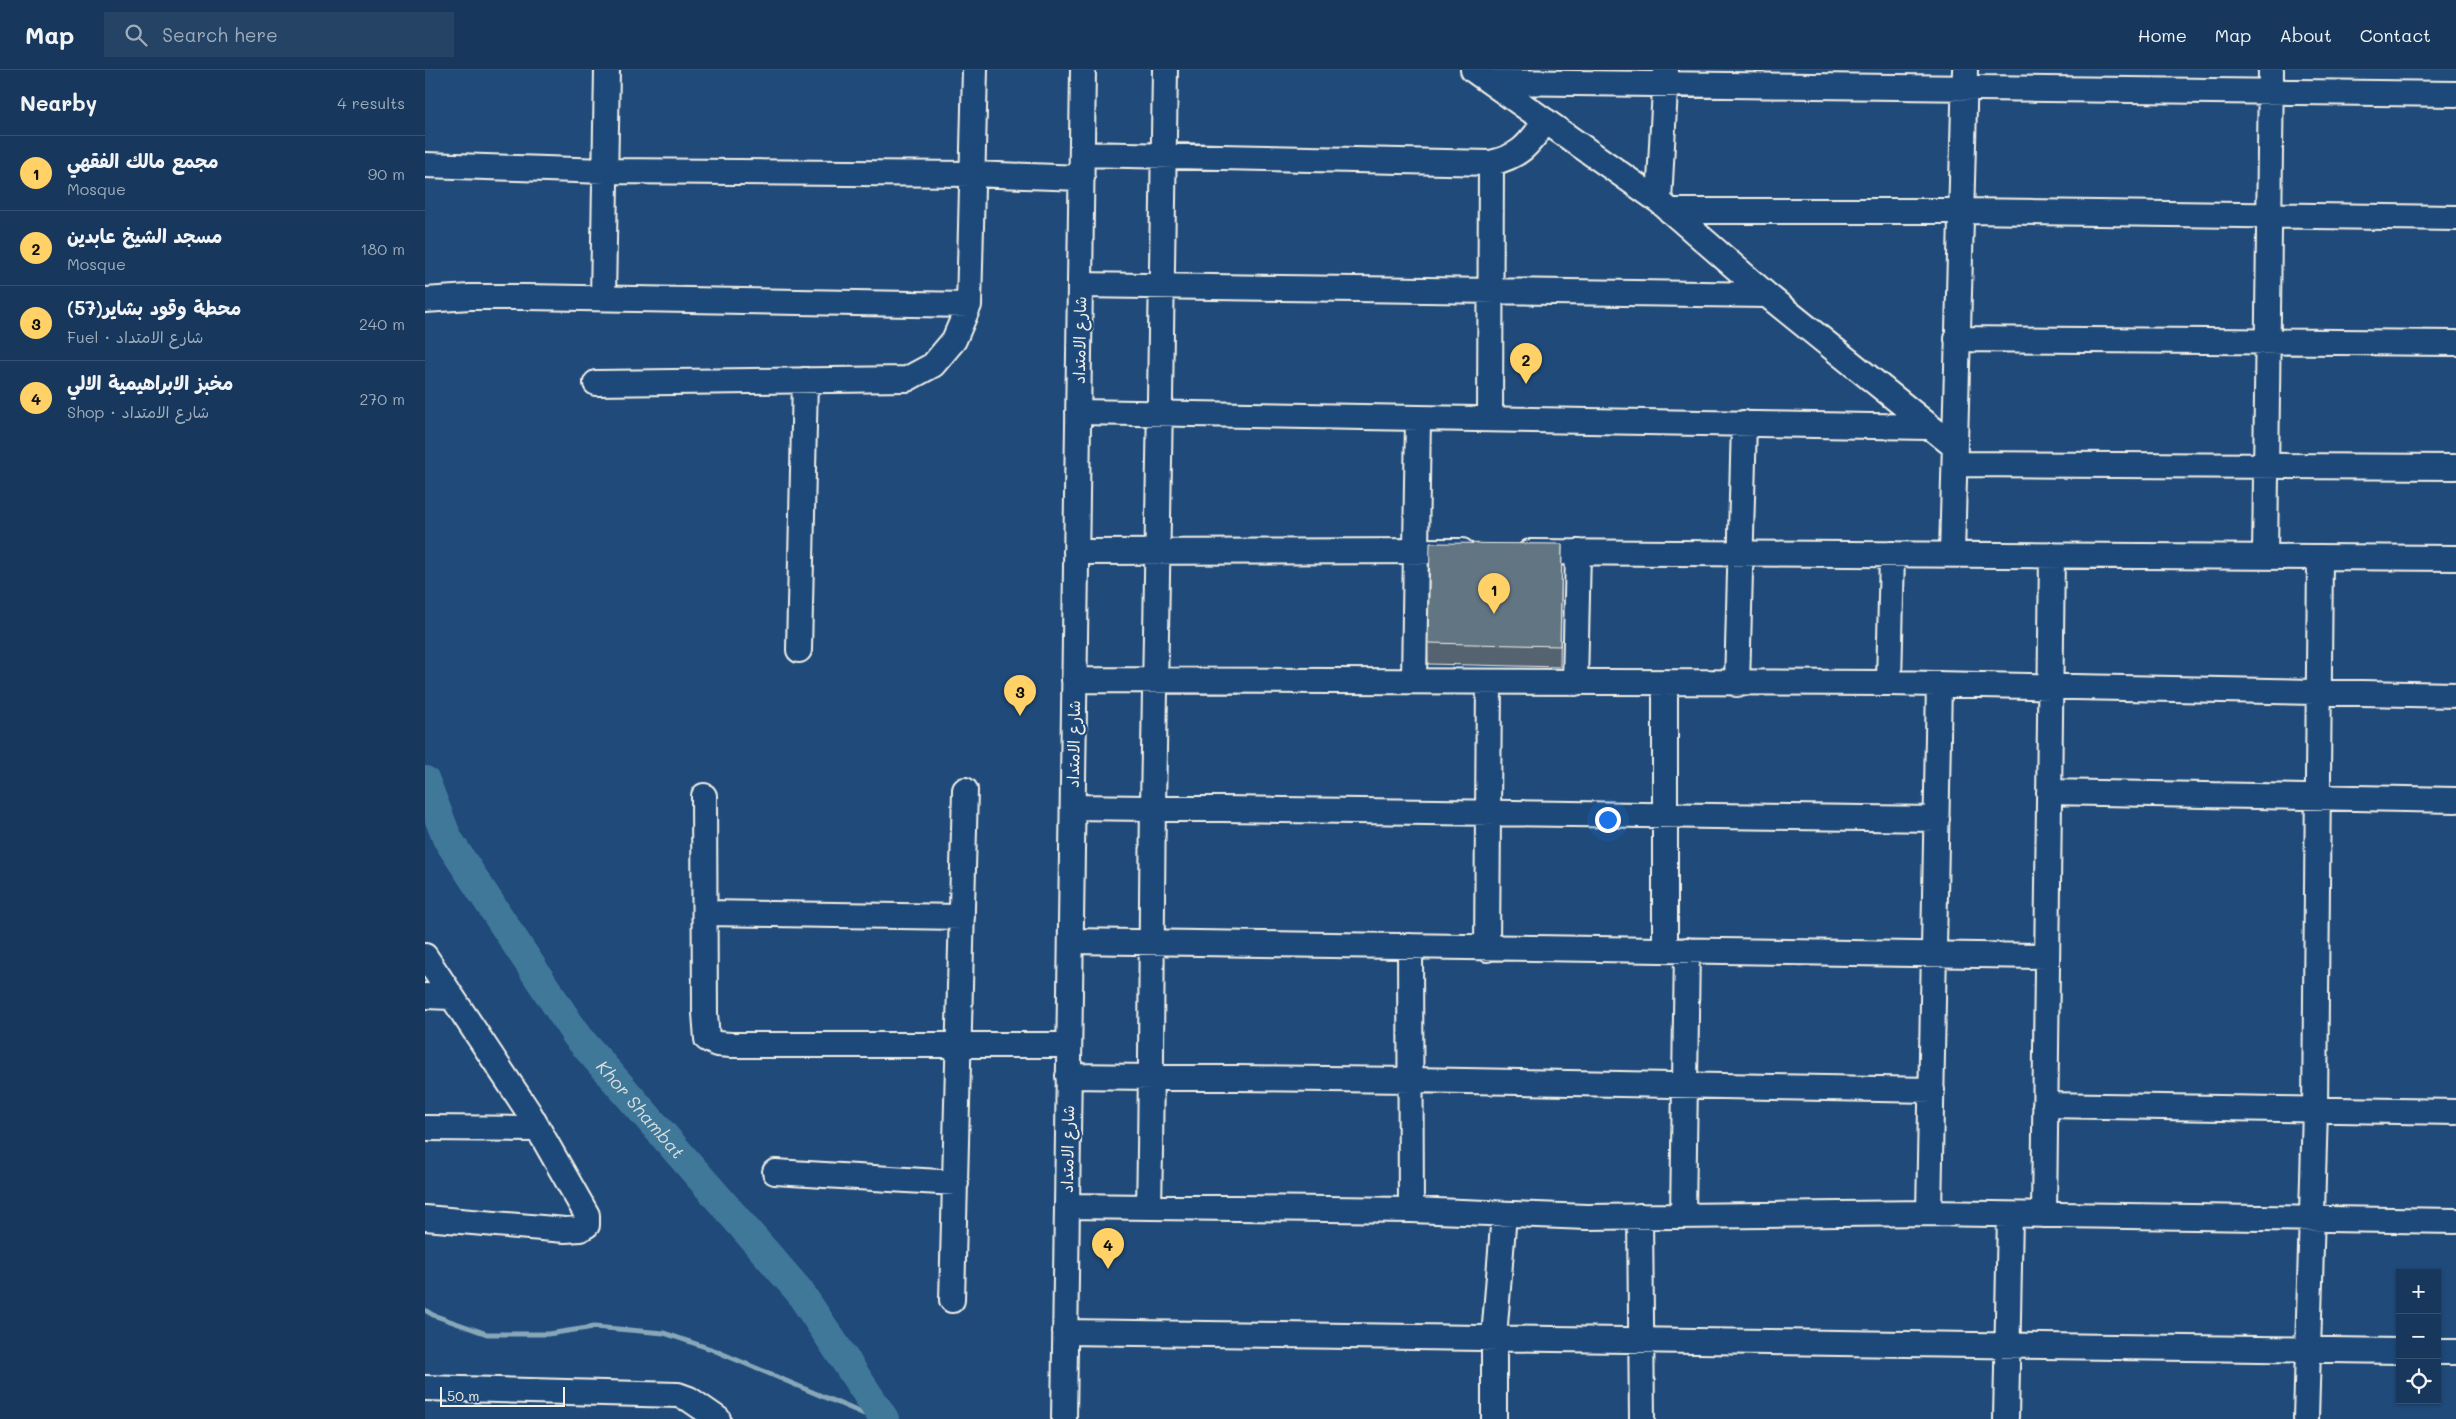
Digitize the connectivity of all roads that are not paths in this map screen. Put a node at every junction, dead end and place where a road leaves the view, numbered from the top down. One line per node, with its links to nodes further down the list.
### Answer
1 (607, 70): 15 (street)
2 (975, 70): 16 (street)
3 (1083, 70): 11 (street, شارع الامتداد)
4 (1165, 70): 12 (street)
5 (1483, 76): 6 (street); 10 (street)
6 (1666, 77): 7 (street); 18 (street)
7 (1965, 79): 8 (street); 19 (street)
8 (2270, 81): 9 (street); 20 (street)
9 (2456, 94)
10 (1546, 121): 13 (street); 18 (street)
11 (1082, 154): 12 (street); 17 (street, شارع الامتداد)
12 (1164, 157): 13 (street); 23 (street)
13 (1491, 163): 24 (street)
14 (425, 165): 15 (street)
15 (605, 171): 16 (street); 26 (street)
16 (972, 174): 17 (street); 28 (street)
17 (1082, 178): 22 (street, شارع الامتداد)
18 (1664, 206): 19 (street); 25 (street)
19 (1961, 211): 20 (street); 29 (street)
20 (2269, 215): 21 (street); 30 (street)
21 (2456, 218)
22 (1080, 285): 23 (street); 34 (street, شارع الامتداد)
23 (1161, 285): 24 (street); 35 (street)
24 (1491, 291): 25 (street); 37 (street)
25 (1767, 295): 39 (street)
26 (603, 298): 27 (street); 28 (street)
27 (425, 300)
28 (969, 305): 32 (street)
29 (1957, 339): 30 (street); 40 (street)
30 (2267, 342): 31 (street); 41 (street)
31 (2456, 343)
32 (805, 380): 33 (street); 56 (street)
33 (595, 383)
34 (1078, 412): 35 (street); 46 (street, شارع الامتداد)
35 (1161, 415): 36 (street); 44 (street)
36 (1418, 418): 37 (street); 43 (street)
37 (1491, 420): 38 (street)
38 (1744, 423): 39 (street); 49 (street)
39 (1928, 427): 40 (street)
40 (1955, 455): 41 (street); 51 (street)
41 (2266, 466): 42 (street); 53 (street)
42 (2456, 467)
43 (1416, 550): 44 (street); 45 (street); 59 (street)
44 (1158, 551): 46 (street); 58 (street)
45 (1483, 551)
46 (1076, 552): 57 (street, شارع الامتداد)
47 (1511, 552): 48 (street)
48 (1578, 552): 49 (street); 61 (street)
49 (1740, 554): 50 (street); 64 (street)
50 (1892, 554): 51 (street); 62 (street)
51 (1952, 554): 52 (street)
52 (2052, 555): 53 (street); 66 (street)
53 (2265, 557): 54 (street)
54 (2321, 557): 55 (street); 67 (street)
55 (2456, 558)
56 (799, 650)
57 (1074, 680): 58 (street); 74 (street, شارع الامتداد)
58 (1156, 680): 59 (street); 75 (street)
59 (1414, 680): 60 (street)
60 (1489, 682): 61 (street); 76 (street)
61 (1575, 683): 63 (street)
62 (1889, 683): 64 (street); 65 (street)
63 (1665, 684): 64 (street); 77 (street)
64 (1737, 684)
65 (1939, 684): 66 (street); 78 (street)
66 (2051, 688): 67 (street); 70 (street)
67 (2319, 694): 68 (street); 72 (street)
68 (2456, 695)
69 (965, 790): 80 (street)
70 (2049, 792): 72 (street); 88 (street)
71 (704, 796): 79 (street)
72 (2318, 798): 73 (street); 99 (street)
73 (2456, 800)
74 (1073, 807): 75 (street); 81 (street, شارع الامتداد)
75 (1153, 808): 76 (street); 82 (street)
76 (1489, 813): 77 (street); 84 (street)
77 (1666, 816): 78 (street); 85 (street)
78 (1937, 818): 86 (street)
79 (706, 913): 80 (street); 91 (street)
80 (962, 917): 91 (street)
81 (1071, 941): 82 (street); 92 (street, شارع الامتداد)
82 (1154, 941): 83 (street); 94 (street)
83 (1410, 946): 84 (street); 95 (street)
84 (1487, 949): 85 (street)
85 (1676, 950): 86 (street); 96 (street)
86 (1935, 954): 88 (street); 97 (street)
87 (425, 956): 90 (street)
88 (2047, 956): 98 (street)
89 (425, 996): 90 (street)
90 (452, 997): 102 (street)
91 (960, 1043): 92 (street); 104 (street)
92 (1069, 1045): 93 (street, شارع الامتداد)
93 (1069, 1076): 94 (street); 105 (street, شارع الامتداد)
94 (1152, 1077): 95 (street); 106 (street)
95 (1411, 1080): 96 (street); 107 (street)
96 (1685, 1084): 97 (street); 110 (street)
97 (1932, 1090): 108 (street)
98 (2045, 1105): 99 (street); 112 (street)
99 (2315, 1110): 100 (street); 115 (street)
100 (2456, 1112)
101 (425, 1128): 102 (street)
102 (538, 1128): 114 (street)
103 (775, 1172): 104 (street)
104 (956, 1183): 117 (street)
105 (1067, 1206): 106 (street); 118 (street, شارع الامتداد)
106 (1149, 1206): 107 (street)
107 (1411, 1210): 109 (street)
108 (1929, 1212): 110 (street); 111 (street)
109 (1504, 1214): 113 (street); 119 (street)
110 (1683, 1215): 113 (street)
111 (2010, 1215): 112 (street); 121 (street)
112 (2044, 1215): 115 (street)
113 (1640, 1216): 120 (street)
114 (425, 1218)
115 (2312, 1218): 116 (street); 122 (street)
116 (2456, 1221)
117 (952, 1300)
118 (1065, 1332): 119 (street); 128 (street, شارع الامتداد)
119 (1494, 1337): 120 (street); 129 (street)
120 (1642, 1340): 121 (street); 130 (street)
121 (2007, 1344): 122 (street); 131 (street)
122 (2308, 1349): 123 (street); 132 (street)
123 (2396, 1351)
124 (2441, 1352): 125 (street)
125 (2456, 1352)
126 (425, 1388): 127 (street)
127 (718, 1419)
128 (1064, 1419)
129 (1494, 1419)
130 (1642, 1419)
131 (2006, 1419)
132 (2306, 1419)

